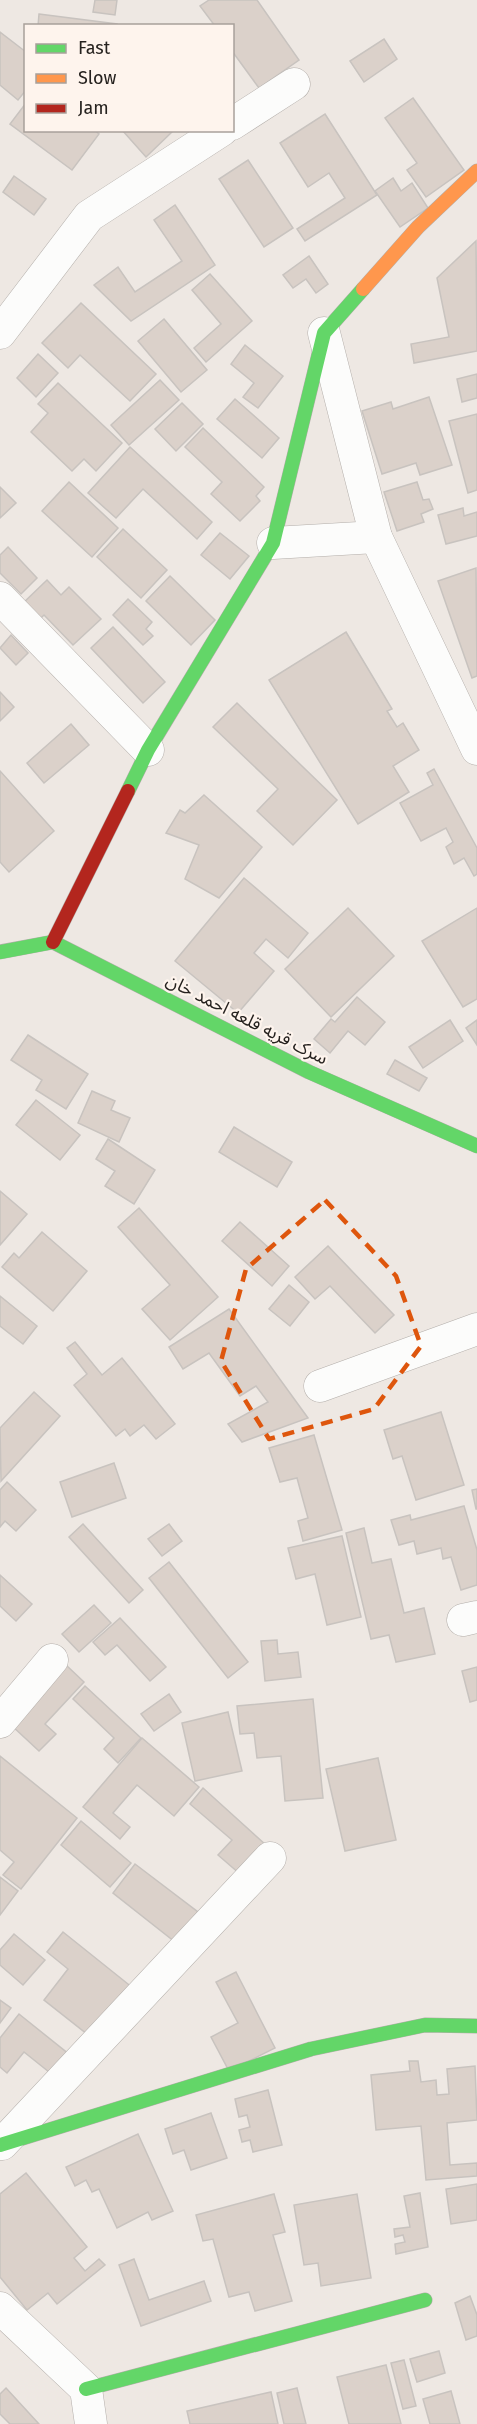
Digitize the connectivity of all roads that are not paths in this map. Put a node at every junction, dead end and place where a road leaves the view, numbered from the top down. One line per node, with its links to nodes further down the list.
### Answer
1 (294, 84): 2 (street)
2 (234, 123)
3 (219, 132): 5 (street)
4 (477, 171): 6 (street)
5 (0, 333)
6 (324, 333): 7 (street); 8 (street)
7 (376, 537): 8 (street); 10 (street)
8 (273, 543): 12 (street)
9 (0, 598): 12 (street)
10 (468, 706): 11 (street)
11 (477, 749)
12 (148, 750): 13 (street)
13 (53, 942): 14 (street); 15 (street, سرک قریه قلعه احمد خان)
14 (0, 952)
15 (477, 1146)
16 (477, 1329): 17 (street)
17 (320, 1386)
18 (52, 1660): 19 (street)
19 (0, 1722)
20 (270, 1858): 22 (street)
21 (477, 2026): 22 (street)
22 (1, 2145)
23 (425, 2300): 25 (street)
24 (0, 2308): 25 (street)
25 (86, 2389): 26 (street)
26 (92, 2424)

